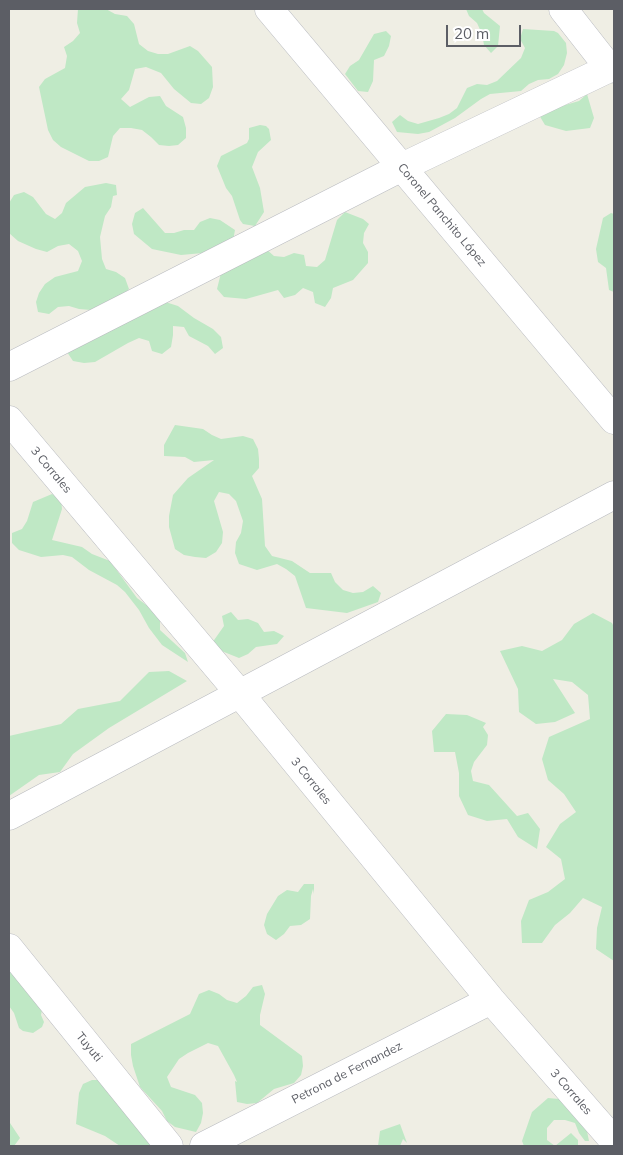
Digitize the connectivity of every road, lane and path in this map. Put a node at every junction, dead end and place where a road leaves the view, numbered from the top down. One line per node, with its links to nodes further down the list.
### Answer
1 (269, 9): 4 (street, Coronel Panchito López)
2 (563, 9): 3 (street)
3 (612, 67): 4 (street)
4 (402, 167): 5 (street); 7 (street, Coronel Panchito López)
5 (9, 367)
6 (9, 420): 9 (street, 3 Corrales)
7 (614, 420)
8 (614, 495): 9 (street)
9 (240, 694): 10 (street); 12 (street, 3 Corrales)
10 (9, 816)
11 (9, 948): 14 (street, Tuyuti)
12 (491, 1000): 13 (street, 3 Corrales); 15 (street, Petrona de Fernandez)
13 (614, 1141)
14 (169, 1146)
15 (204, 1146)

